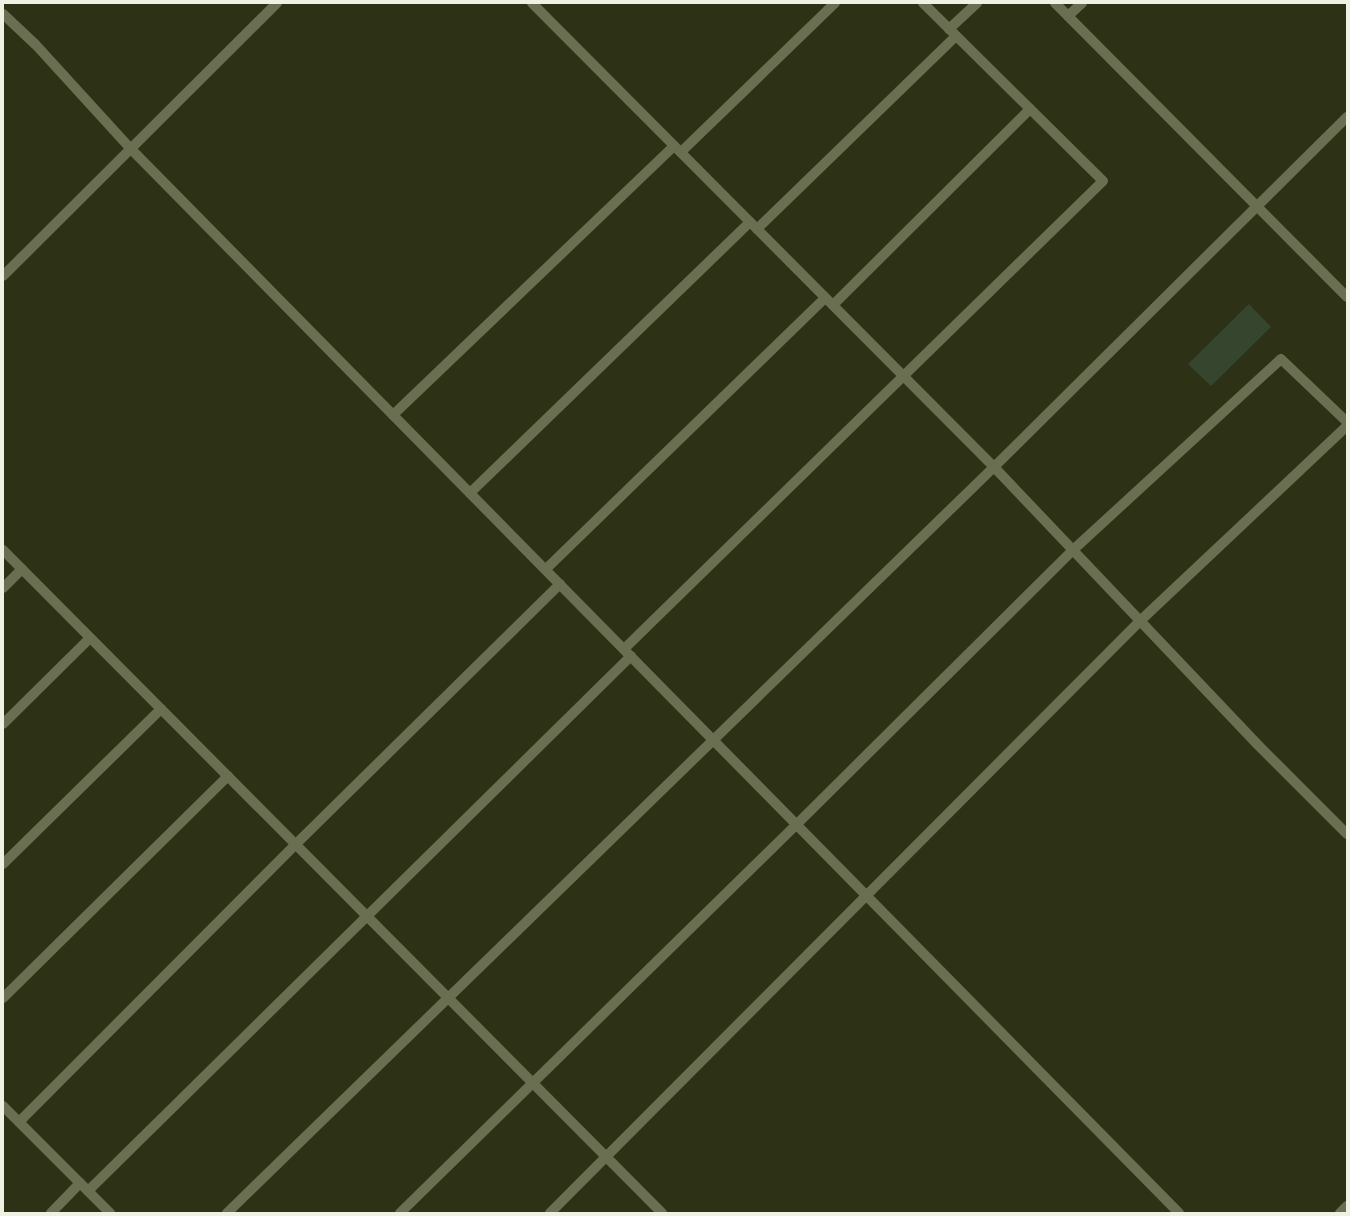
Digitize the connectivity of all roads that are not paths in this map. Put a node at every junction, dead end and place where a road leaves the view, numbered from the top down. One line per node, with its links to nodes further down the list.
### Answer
1 (277, 3): 13 (street)
2 (532, 3): 14 (street)
3 (835, 3): 14 (street)
4 (923, 3): 10 (street)
5 (977, 3): 10 (street)
6 (1055, 3): 9 (street)
7 (1082, 3): 9 (street)
8 (3, 14): 13 (street)
9 (1068, 16): 15 (street)
10 (953, 33): 11 (street); 16 (street)
11 (1030, 109): 20 (street); 21 (street)
12 (1347, 117): 15 (street)
13 (130, 148): 17 (street); 22 (street)
14 (678, 149): 16 (street); 22 (street)
15 (1257, 206): 18 (street); 25 (street)
16 (754, 226): 19 (street); 26 (street)
17 (3, 276)
18 (1347, 297)
19 (825, 298): 20 (street); 30 (street)
20 (833, 305): 21 (street)
21 (903, 376): 25 (street); 35 (street)
22 (393, 415): 26 (street)
23 (1347, 422): 28 (street)
24 (1347, 426): 33 (street)
25 (994, 467): 28 (street); 38 (street)
26 (470, 493): 30 (street)
27 (3, 550): 29 (street)
28 (1073, 550): 33 (street); 40 (street)
29 (22, 569): 32 (street); 34 (street)
30 (546, 569): 31 (street)
31 (560, 584): 35 (street); 42 (street)
32 (3, 588)
33 (1140, 621): 41 (street); 44 (street)
34 (90, 638): 36 (street); 37 (street)
35 (628, 652): 38 (street); 45 (street)
36 (161, 709): 39 (street); 43 (street)
37 (3, 724)
38 (714, 739): 40 (street); 46 (street)
39 (228, 776): 42 (street); 47 (street)
40 (797, 824): 44 (street); 48 (street)
41 (1347, 834)
42 (296, 844): 45 (street); 50 (street)
43 (3, 864)
44 (867, 896): 51 (street); 61 (street)
45 (368, 917): 46 (street); 53 (street)
46 (448, 997): 48 (street); 57 (street)
47 (3, 998)
48 (533, 1082): 51 (street); 58 (street)
49 (4, 1108): 50 (street)
50 (19, 1122): 52 (street)
51 (607, 1157): 59 (street); 60 (street)
52 (80, 1183): 53 (street); 55 (street)
53 (88, 1191): 56 (street)
54 (1347, 1206): 62 (street)
55 (51, 1213)
56 (110, 1213)
57 (227, 1213)
58 (400, 1213)
59 (550, 1213)
60 (662, 1213)
61 (1179, 1213)
62 (1340, 1213)

